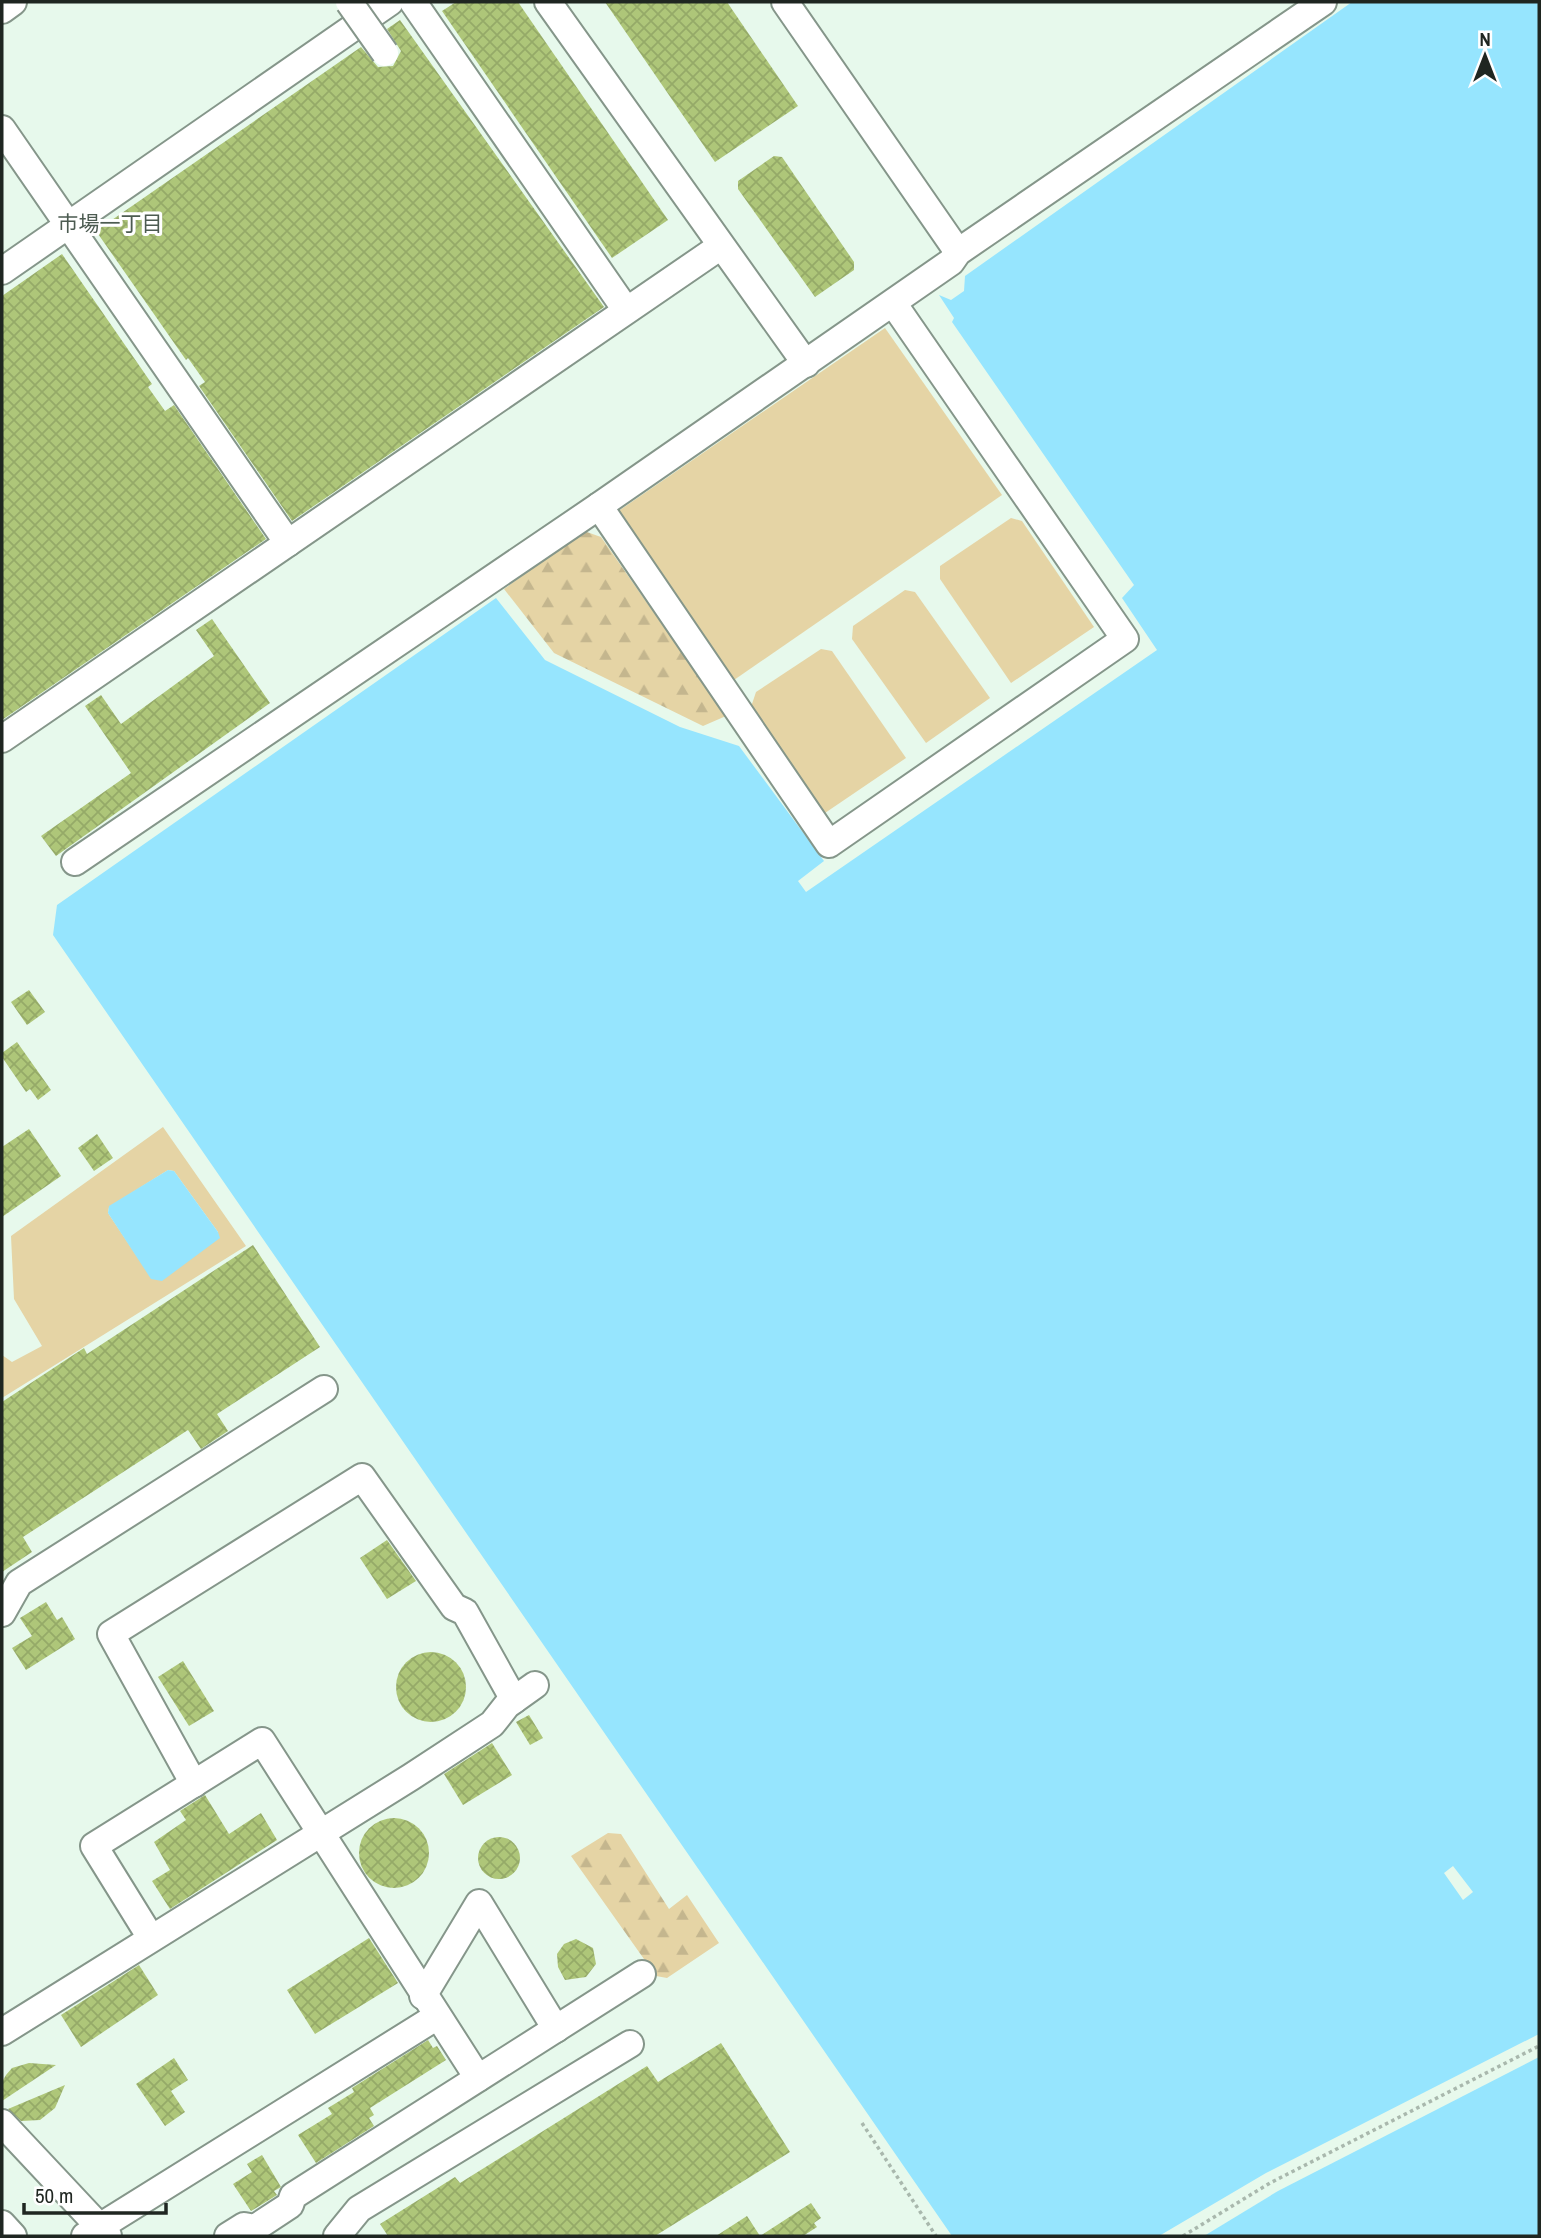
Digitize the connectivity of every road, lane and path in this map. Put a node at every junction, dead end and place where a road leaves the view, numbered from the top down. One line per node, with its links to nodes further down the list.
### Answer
1 (13, 2): 8 (street)
2 (349, 2): 9 (street, bridge)
3 (390, 2): 11 (street)
4 (413, 2): 16 (street)
5 (548, 2): 12 (street)
6 (785, 2): 13 (street)
7 (1323, 2): 13 (street)
8 (2, 10)
9 (385, 53)
10 (2, 129): 11 (street)
11 (68, 225): 14 (street); 19 (street)
12 (721, 246): 16 (street); 17 (street)
13 (958, 252): 15 (street)
14 (2, 271)
15 (893, 303): 17 (street); 18 (street)
16 (626, 310): 19 (street)
17 (806, 364): 18 (street)
18 (599, 506): 21 (street)
19 (288, 543): 20 (street)
20 (2, 739)
21 (75, 862)
22 (324, 1389): 23 (street)
23 (2, 1613)
24 (194, 1784): 25 (street); 25 (street); 26 (street)
25 (320, 1832): 26 (street); 28 (street)
26 (151, 1938): 30 (street)
27 (642, 1974): 29 (street)
28 (429, 2006): 29 (street); 33 (street); 37 (street)
29 (556, 2029): 33 (street)
30 (2, 2032)
31 (630, 2043): 40 (street)
32 (1539, 2046): 42 (path)
33 (478, 2078): 39 (street)
34 (2, 2123): 37 (street)
35 (862, 2123): 41 (path)
36 (2, 2224): 38 (street)
37 (97, 2233)
38 (13, 2236)
39 (228, 2236)
40 (337, 2236)
41 (936, 2236)
42 (1183, 2236)

